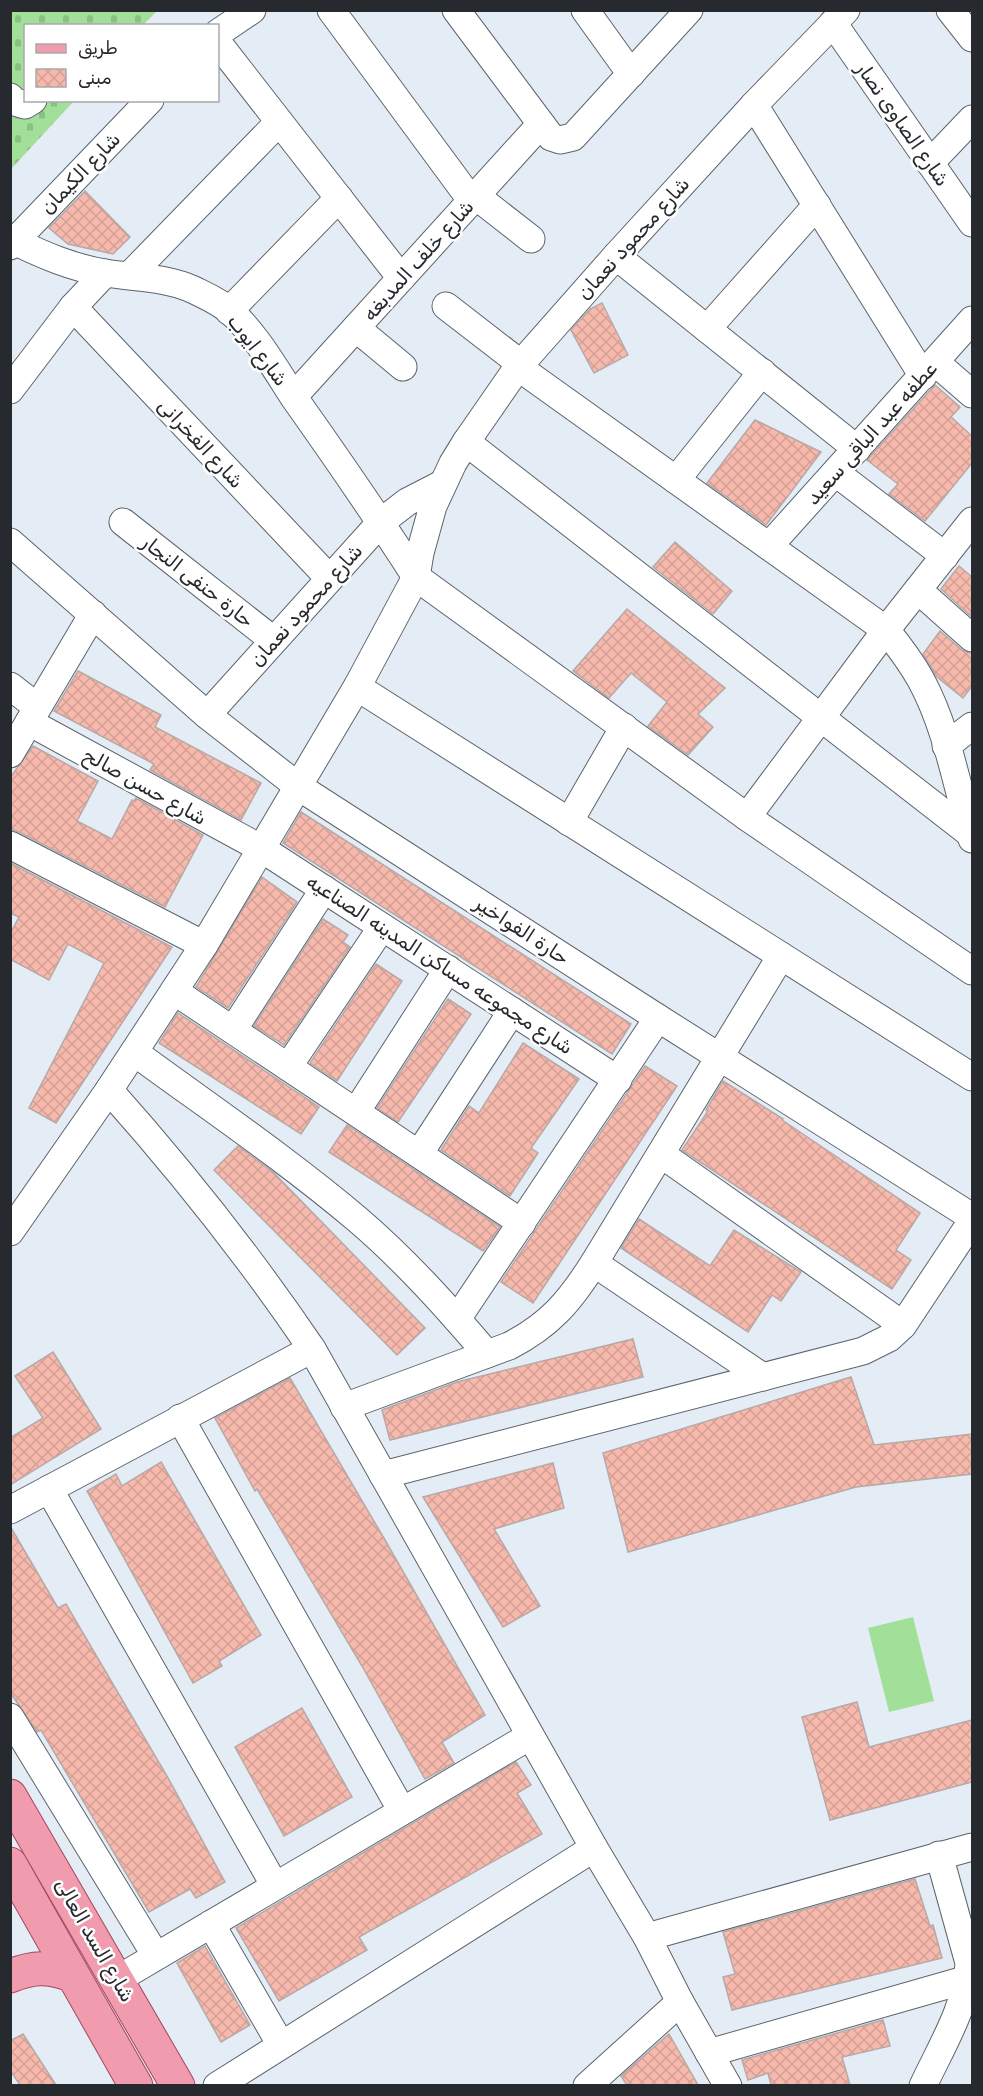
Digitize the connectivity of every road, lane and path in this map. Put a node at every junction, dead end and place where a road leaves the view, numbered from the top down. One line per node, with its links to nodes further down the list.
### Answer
1 (226, 10): 9 (street)
2 (252, 10): 10 (street)
3 (331, 10): 23 (street)
4 (456, 10): 20 (street)
5 (585, 10): 13 (street)
6 (689, 10): 13 (street)
7 (950, 10): 11 (street)
8 (840, 17): 17 (street, شارع محمود نعمان); 21 (street, شارع الصاوى نصار)
9 (219, 24)
10 (219, 32)
11 (972, 38)
12 (219, 44): 19 (street)
13 (632, 74): 20 (street)
14 (10, 97): 15 (street)
15 (30, 102)
16 (148, 102): 27 (street, شارع الكيمان)
17 (754, 105): 24 (street); 28 (street, شارع محمود نعمان)
18 (972, 119): 21 (street)
19 (279, 122): 22 (street); 29 (street)
20 (541, 123): 23 (street, شارع خلف المدبغه)
21 (930, 163): 25 (street, شارع الصاوى نصار)
22 (339, 198): 30 (street); 33 (street)
23 (473, 198): 26 (street); 30 (street, شارع خلف المدبغه)
24 (816, 205): 36 (street); 39 (street)
25 (972, 224)
26 (531, 238)
27 (12, 244): 29 (street, شارع ايوب)
28 (616, 256): 36 (street); 37 (street, شارع محمود نعمان)
29 (118, 274): 32 (street); 33 (street, شارع ايوب)
30 (401, 278): 35 (street, شارع خلف المدبغه)
31 (446, 306): 37 (street)
32 (73, 308): 41 (street); 56 (street, شارع الفخرانى)
33 (230, 311): 43 (street, شارع ايوب)
34 (972, 320): 39 (street, عطفه عبد الباقى سعيد)
35 (356, 328): 38 (street); 43 (street, شارع خلف المدبغه)
36 (707, 329): 40 (street)
37 (519, 366): 44 (street, شارع محمود نعمان); 47 (street)
38 (403, 368)
39 (929, 369): 42 (street); 45 (street, عطفه عبد الباقى سعيد)
40 (762, 372): 45 (street); 47 (street)
41 (10, 390)
42 (972, 394)
43 (294, 396): 51 (street, شارع ايوب)
44 (466, 442): 48 (street, شارع محمود نعمان); 66 (street)
45 (857, 449): 46 (street, عطفه عبد الباقى سعيد)
46 (836, 473): 53 (street, عطفه عبد الباقى سعيد); 54 (street)
47 (676, 480): 53 (street)
48 (442, 484): 51 (street, شارع محمود نعمان); 55 (street, شارع محمود نعمان)
49 (972, 521): 54 (street)
50 (123, 522): 61 (street, حارة حنفى النجار)
51 (381, 522): 55 (street, شارع ايوب); 56 (street, شارع محمود نعمان)
52 (10, 542): 58 (street, حارة الفواخير)
53 (769, 546): 59 (street)
54 (945, 556): 57 (street)
55 (416, 577): 63 (street, شارع محمود نعمان); 68 (street)
56 (329, 578): 61 (street, شارع محمود نعمان)
57 (918, 590): 59 (street); 60 (street)
58 (93, 614): 64 (street); 65 (street, حارة الفواخير)
59 (886, 630): 66 (street); 69 (street)
60 (972, 638)
61 (273, 640): 65 (street, شارع محمود نعمان)
62 (10, 686): 64 (street, شارع حسن صالح)
63 (357, 687): 71 (street, شارع محمود نعمان); 73 (street)
64 (33, 715): 70 (street); 76 (street, شارع حسن صالح)
65 (207, 715): 71 (street, حارة الفواخير)
66 (821, 718): 72 (street); 74 (street)
67 (972, 726): 69 (street)
68 (624, 727): 72 (street); 73 (street)
69 (946, 746): 74 (street)
70 (10, 754)
71 (299, 786): 76 (street, شارع محمود نعمان); 85 (street, حارة الفواخير)
72 (747, 817): 82 (street)
73 (569, 822): 80 (street)
74 (972, 837)
75 (10, 845): 79 (street)
76 (262, 849): 77 (street, شارع مجموعه مساكن المدينه الصناعيه); 79 (street, شارع محمود نعمان)
77 (324, 889): 78 (street, شارع مجموعه مساكن المدينه الصناعيه); 86 (street)
78 (382, 927): 81 (street, شارع مجموعه مساكن المدينه الصناعيه); 89 (street)
79 (204, 945): 83 (street, شارع محمود نعمان)
80 (781, 956): 88 (street); 90 (street)
81 (448, 969): 84 (street, شارع مجموعه مساكن المدينه الصناعيه); 93 (street)
82 (972, 971)
83 (174, 991): 86 (street); 87 (street, شارع محمود نعمان)
84 (512, 1011): 91 (street, شارع مجموعه مساكن المدينه الصناعيه); 94 (street)
85 (658, 1018): 88 (street, حارة الفواخير); 91 (street)
86 (233, 1030): 89 (street)
87 (134, 1052): 92 (street, شارع محمود نعمان); 101 (street)
88 (719, 1057): 95 (street); 96 (street, حارة الفواخير)
89 (288, 1067): 93 (street)
90 (972, 1077)
91 (618, 1080): 97 (street)
92 (109, 1090): 98 (street, شارع محمود نعمان); 103 (street)
93 (356, 1112): 94 (street)
94 (419, 1154): 97 (street)
95 (661, 1154): 100 (street); 102 (street)
96 (972, 1219): 99 (street)
97 (522, 1222): 101 (street)
98 (10, 1232)
99 (962, 1256): 102 (street)
100 (594, 1263): 104 (street); 105 (street)
101 (457, 1319): 104 (street)
102 (903, 1325): 105 (street)
103 (312, 1349): 106 (street); 107 (street)
104 (487, 1354): 106 (street)
105 (763, 1377): 108 (street)
106 (344, 1407): 108 (street)
107 (180, 1418): 109 (street); 114 (street)
108 (383, 1475): 112 (street)
109 (49, 1489): 110 (street); 119 (street)
110 (10, 1510)
111 (10, 1717): 122 (street)
112 (530, 1736): 114 (street); 116 (street)
113 (10, 1796): 126 (main road, شارع السد العالى)
114 (402, 1811): 119 (street)
115 (972, 1847): 117 (street)
116 (594, 1848): 121 (street); 128 (street)
117 (939, 1855): 121 (street); 125 (street)
118 (10, 1864): 123 (main road, شارع السد العالى)
119 (275, 1886): 120 (street)
120 (211, 1924): 122 (street); 128 (street)
121 (647, 1937): 127 (street)
122 (156, 1956): 126 (street)
123 (72, 1975): 124 (main road); 130 (main road, شارع السد العالى)
124 (10, 1976)
125 (968, 1978): 129 (street); 135 (street)
126 (118, 1979): 131 (main road, شارع السد العالى)
127 (680, 2002): 129 (street); 133 (street)
128 (281, 2045): 132 (street)
129 (709, 2053): 134 (street)
130 (136, 2085)
131 (178, 2085)
132 (217, 2085)
133 (587, 2085)
134 (728, 2085)
135 (923, 2085)

